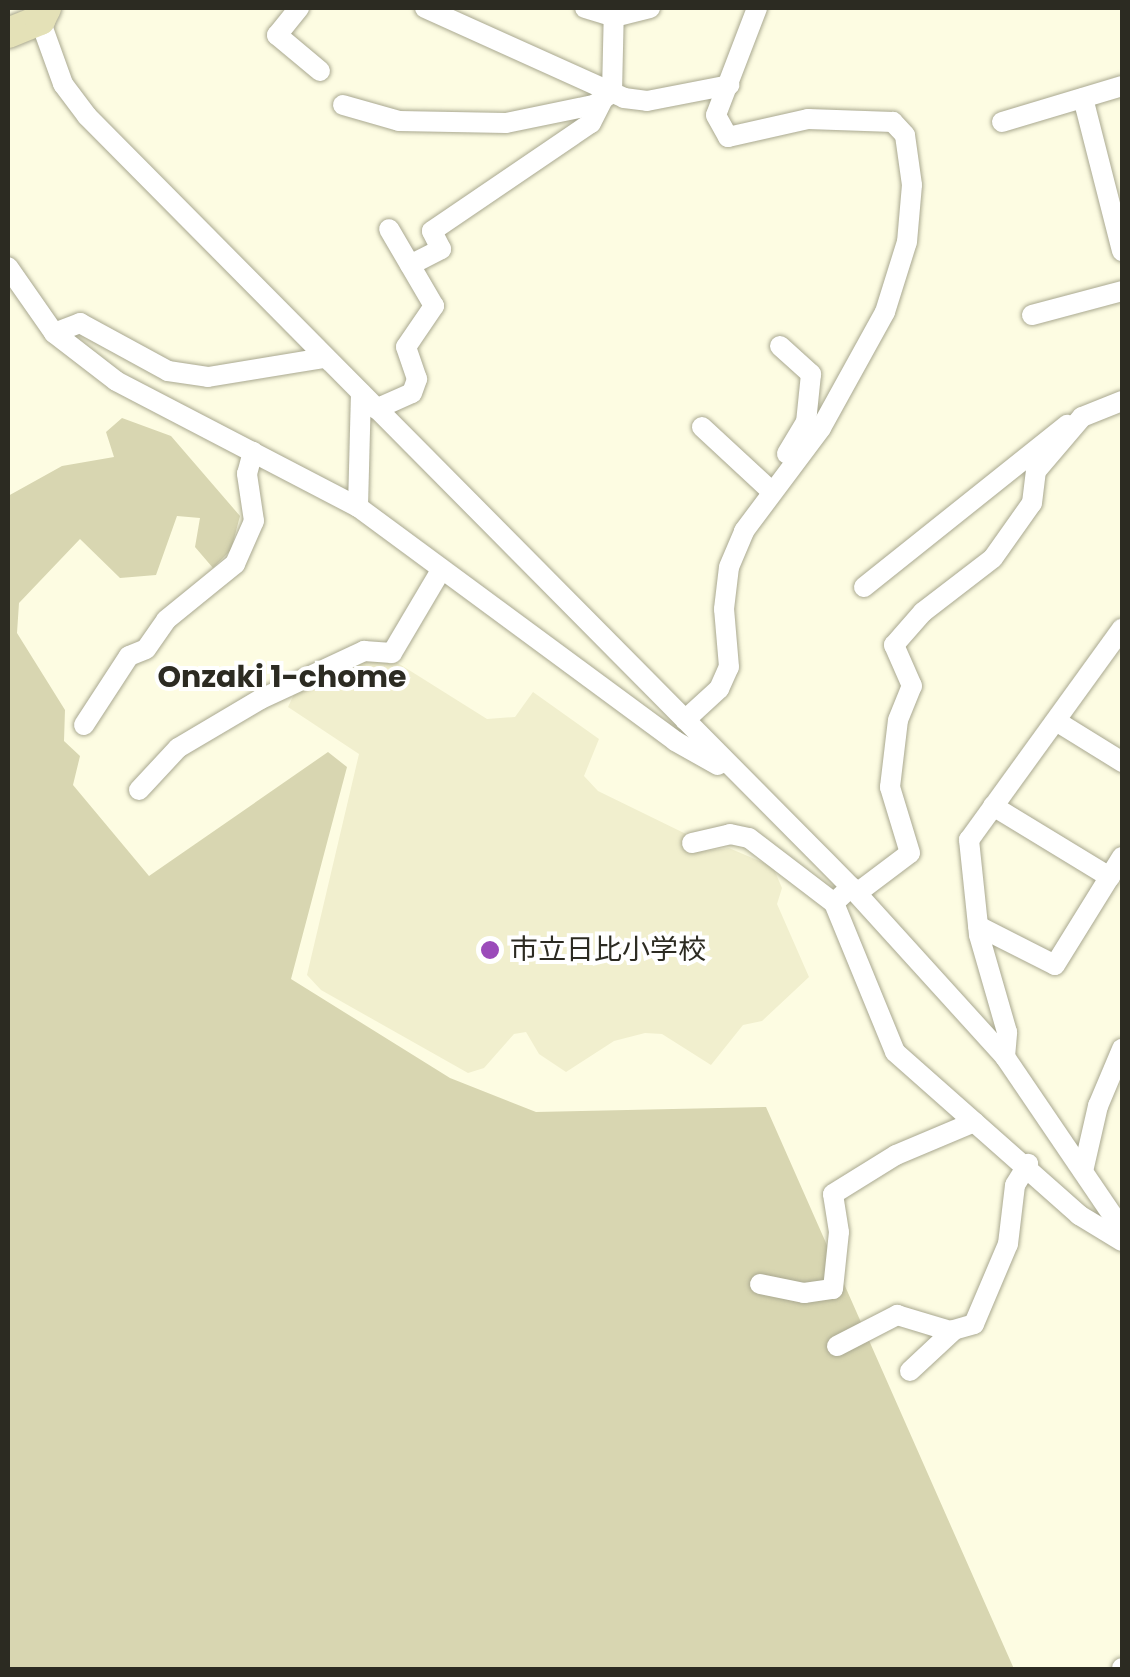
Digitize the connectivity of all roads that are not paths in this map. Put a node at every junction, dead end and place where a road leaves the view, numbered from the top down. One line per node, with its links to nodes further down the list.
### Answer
1 (299, 8): 9 (street)
2 (424, 8): 12 (street)
3 (585, 8): 6 (street)
4 (650, 8): 6 (street)
5 (757, 8): 10 (street)
6 (614, 12): 12 (street)
7 (43, 14): 8 (street); 24 (street)
8 (8, 33)
9 (320, 70)
10 (729, 85): 12 (street); 30 (street)
11 (1122, 86): 13 (street)
12 (608, 95): 14 (street); 18 (street)
13 (1082, 98): 15 (street); 17 (street)
14 (343, 105)
15 (1002, 122)
16 (389, 229): 18 (street)
17 (1122, 250)
18 (410, 265): 25 (street)
19 (8, 267): 22 (street)
20 (1122, 291): 21 (street)
21 (1032, 315)
22 (54, 333): 24 (street); 29 (street)
23 (780, 346): 30 (street)
24 (324, 358): 25 (street)
25 (369, 401): 31 (street); 35 (street)
26 (1122, 401): 27 (street)
27 (1082, 417): 33 (street); 45 (street)
28 (702, 427): 30 (street)
29 (254, 452): 31 (street); 37 (street)
30 (768, 485): 35 (street)
31 (358, 507): 32 (street)
32 (441, 570): 39 (street); 40 (street)
33 (864, 586)
34 (1120, 635): 36 (street)
35 (685, 720): 39 (street)
36 (1056, 721): 38 (street); 41 (street)
37 (84, 724)
38 (1122, 762)
39 (737, 775): 45 (street)
40 (138, 790)
41 (993, 806): 44 (street); 47 (street)
42 (692, 843): 46 (street)
43 (1122, 857): 44 (street)
44 (1110, 878): 47 (street)
45 (854, 890): 46 (street); 49 (street)
46 (834, 903): 50 (street)
47 (978, 926): 49 (street)
48 (1122, 1049): 52 (street)
49 (1005, 1057): 52 (street)
50 (974, 1122): 51 (street); 55 (street)
51 (1028, 1164): 54 (street); 56 (street)
52 (1084, 1167): 53 (street)
53 (1122, 1229)
54 (1122, 1241)
55 (760, 1284)
56 (954, 1330): 57 (street); 58 (street)
57 (836, 1346)
58 (910, 1371)

